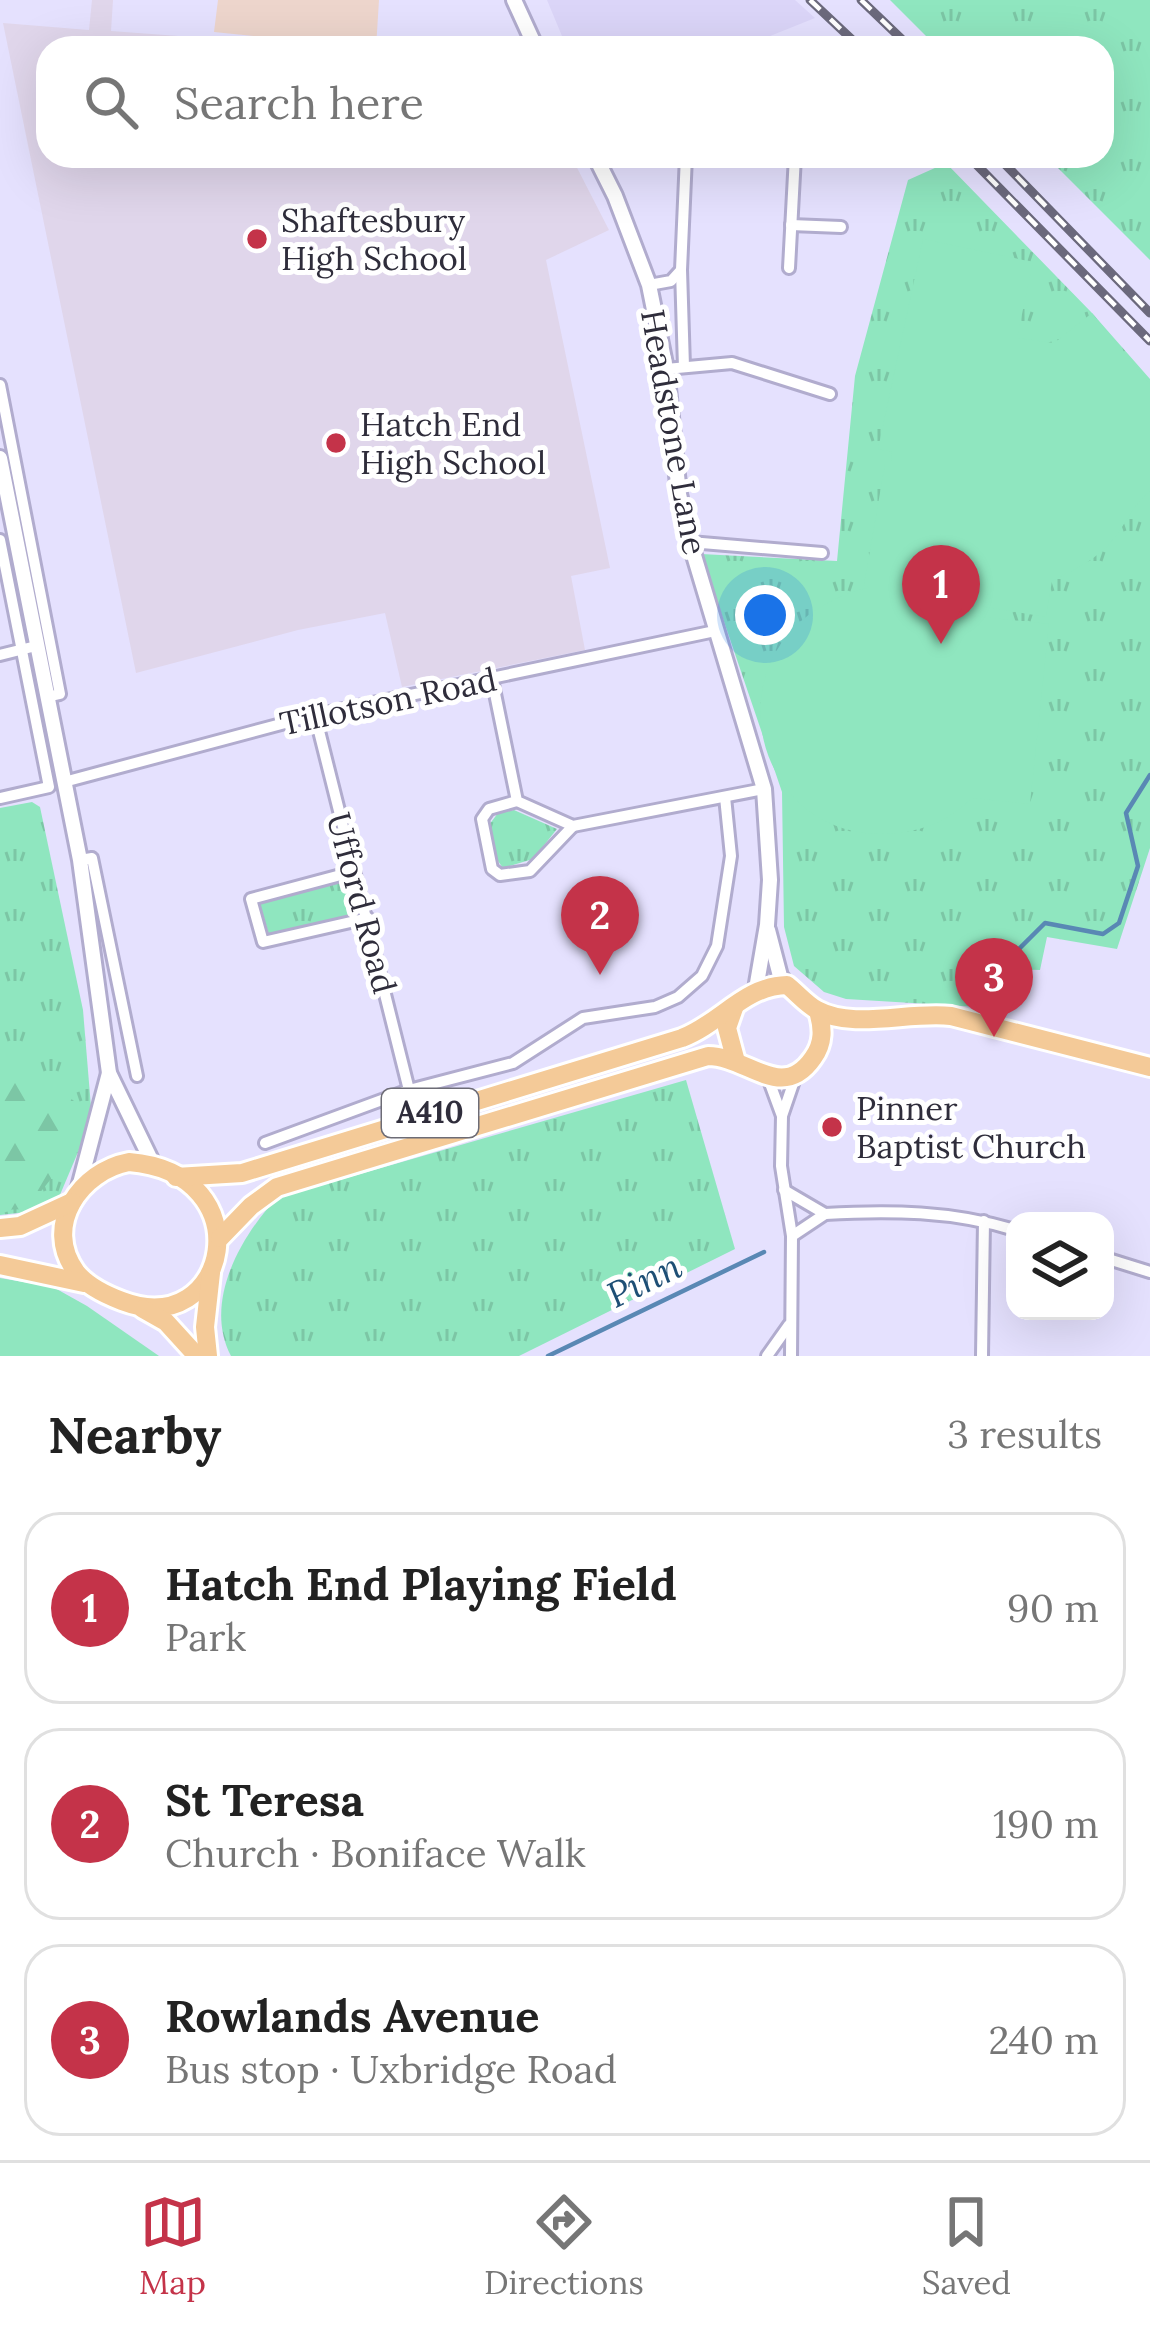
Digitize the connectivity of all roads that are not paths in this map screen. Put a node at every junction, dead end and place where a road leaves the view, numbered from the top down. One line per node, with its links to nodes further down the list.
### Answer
1 (514, 0): 2 (street)
2 (530, 36)
3 (601, 168): 10 (street, Headstone Lane)
4 (685, 168): 9 (street)
5 (794, 168): 6 (street)
6 (791, 225): 7 (street); 8 (street)
7 (842, 227)
8 (789, 268)
9 (681, 269): 10 (street); 11 (street)
10 (649, 286): 12 (street, Headstone Lane)
11 (684, 367): 12 (street); 14 (street)
12 (666, 369): 17 (street, Headstone Lane)
13 (0, 386): 15 (street)
14 (830, 394)
15 (5, 454): 20 (street); 23 (street)
16 (0, 540): 20 (street)
17 (690, 542): 18 (street); 19 (street, Headstone Lane)
18 (822, 553)
19 (715, 631): 22 (street, Tillotson Road); 26 (street, Headstone Lane)
20 (29, 648): 21 (street); 23 (street); 25 (street)
21 (0, 655)
22 (493, 679): 24 (street, Tillotson Road); 29 (street)
23 (54, 696): 25 (street)
24 (315, 715): 25 (street, Tillotson Road); 32 (street, Ufford Road)
25 (57, 784): 28 (street, Tillotson Road); 31 (street)
26 (764, 789): 27 (street); 34 (street, Headstone Lane)
27 (724, 797): 30 (street); 49 (street)
28 (0, 798)
29 (517, 801): 30 (street); 30 (street)
30 (573, 826)
31 (80, 860): 40 (street); 42 (street)
32 (352, 872): 33 (street, Ufford Road); 33 (street)
33 (368, 918): 49 (street, Ufford Road)
34 (767, 925): 35 (street, Headstone Lane); 36 (street, Headstone Lane)
35 (787, 985): 36 (main road); 38 (main road)
36 (756, 989): 37 (main road)
37 (734, 1008): 43 (main road); 53 (main road, A410)
38 (818, 1011): 39 (main road); 41 (main road)
39 (862, 1020): 41 (main road); 44 (main road)
40 (130, 1039): 42 (street); 47 (street)
41 (822, 1040): 46 (main road)
42 (104, 1042): 45 (street)
43 (735, 1058): 48 (main road); 61 (main road, A410)
44 (1150, 1067)
45 (109, 1073): 52 (street); 55 (street)
46 (796, 1075): 48 (main road); 50 (street)
47 (137, 1076)
48 (768, 1078): 50 (street)
49 (410, 1090): 51 (street)
50 (782, 1116): 54 (street)
51 (265, 1143)
52 (154, 1166): 53 (main road); 55 (main road)
53 (176, 1177): 61 (main road)
54 (784, 1190): 56 (street); 60 (street)
55 (75, 1196): 58 (main road); 66 (main road)
56 (825, 1214): 57 (street); 60 (street)
57 (984, 1221): 59 (street); 73 (street)
58 (0, 1228)
59 (1006, 1228)
60 (792, 1236): 68 (street)
61 (220, 1238): 65 (main road)
62 (1114, 1261): 64 (street)
63 (0, 1265): 66 (main road)
64 (1150, 1272)
65 (211, 1273): 67 (main road); 70 (main road)
66 (88, 1284): 67 (main road)
67 (141, 1308): 69 (main road)
68 (792, 1321): 71 (street); 72 (street)
69 (197, 1356)
70 (208, 1356)
71 (766, 1356)
72 (791, 1356)
73 (982, 1356)

